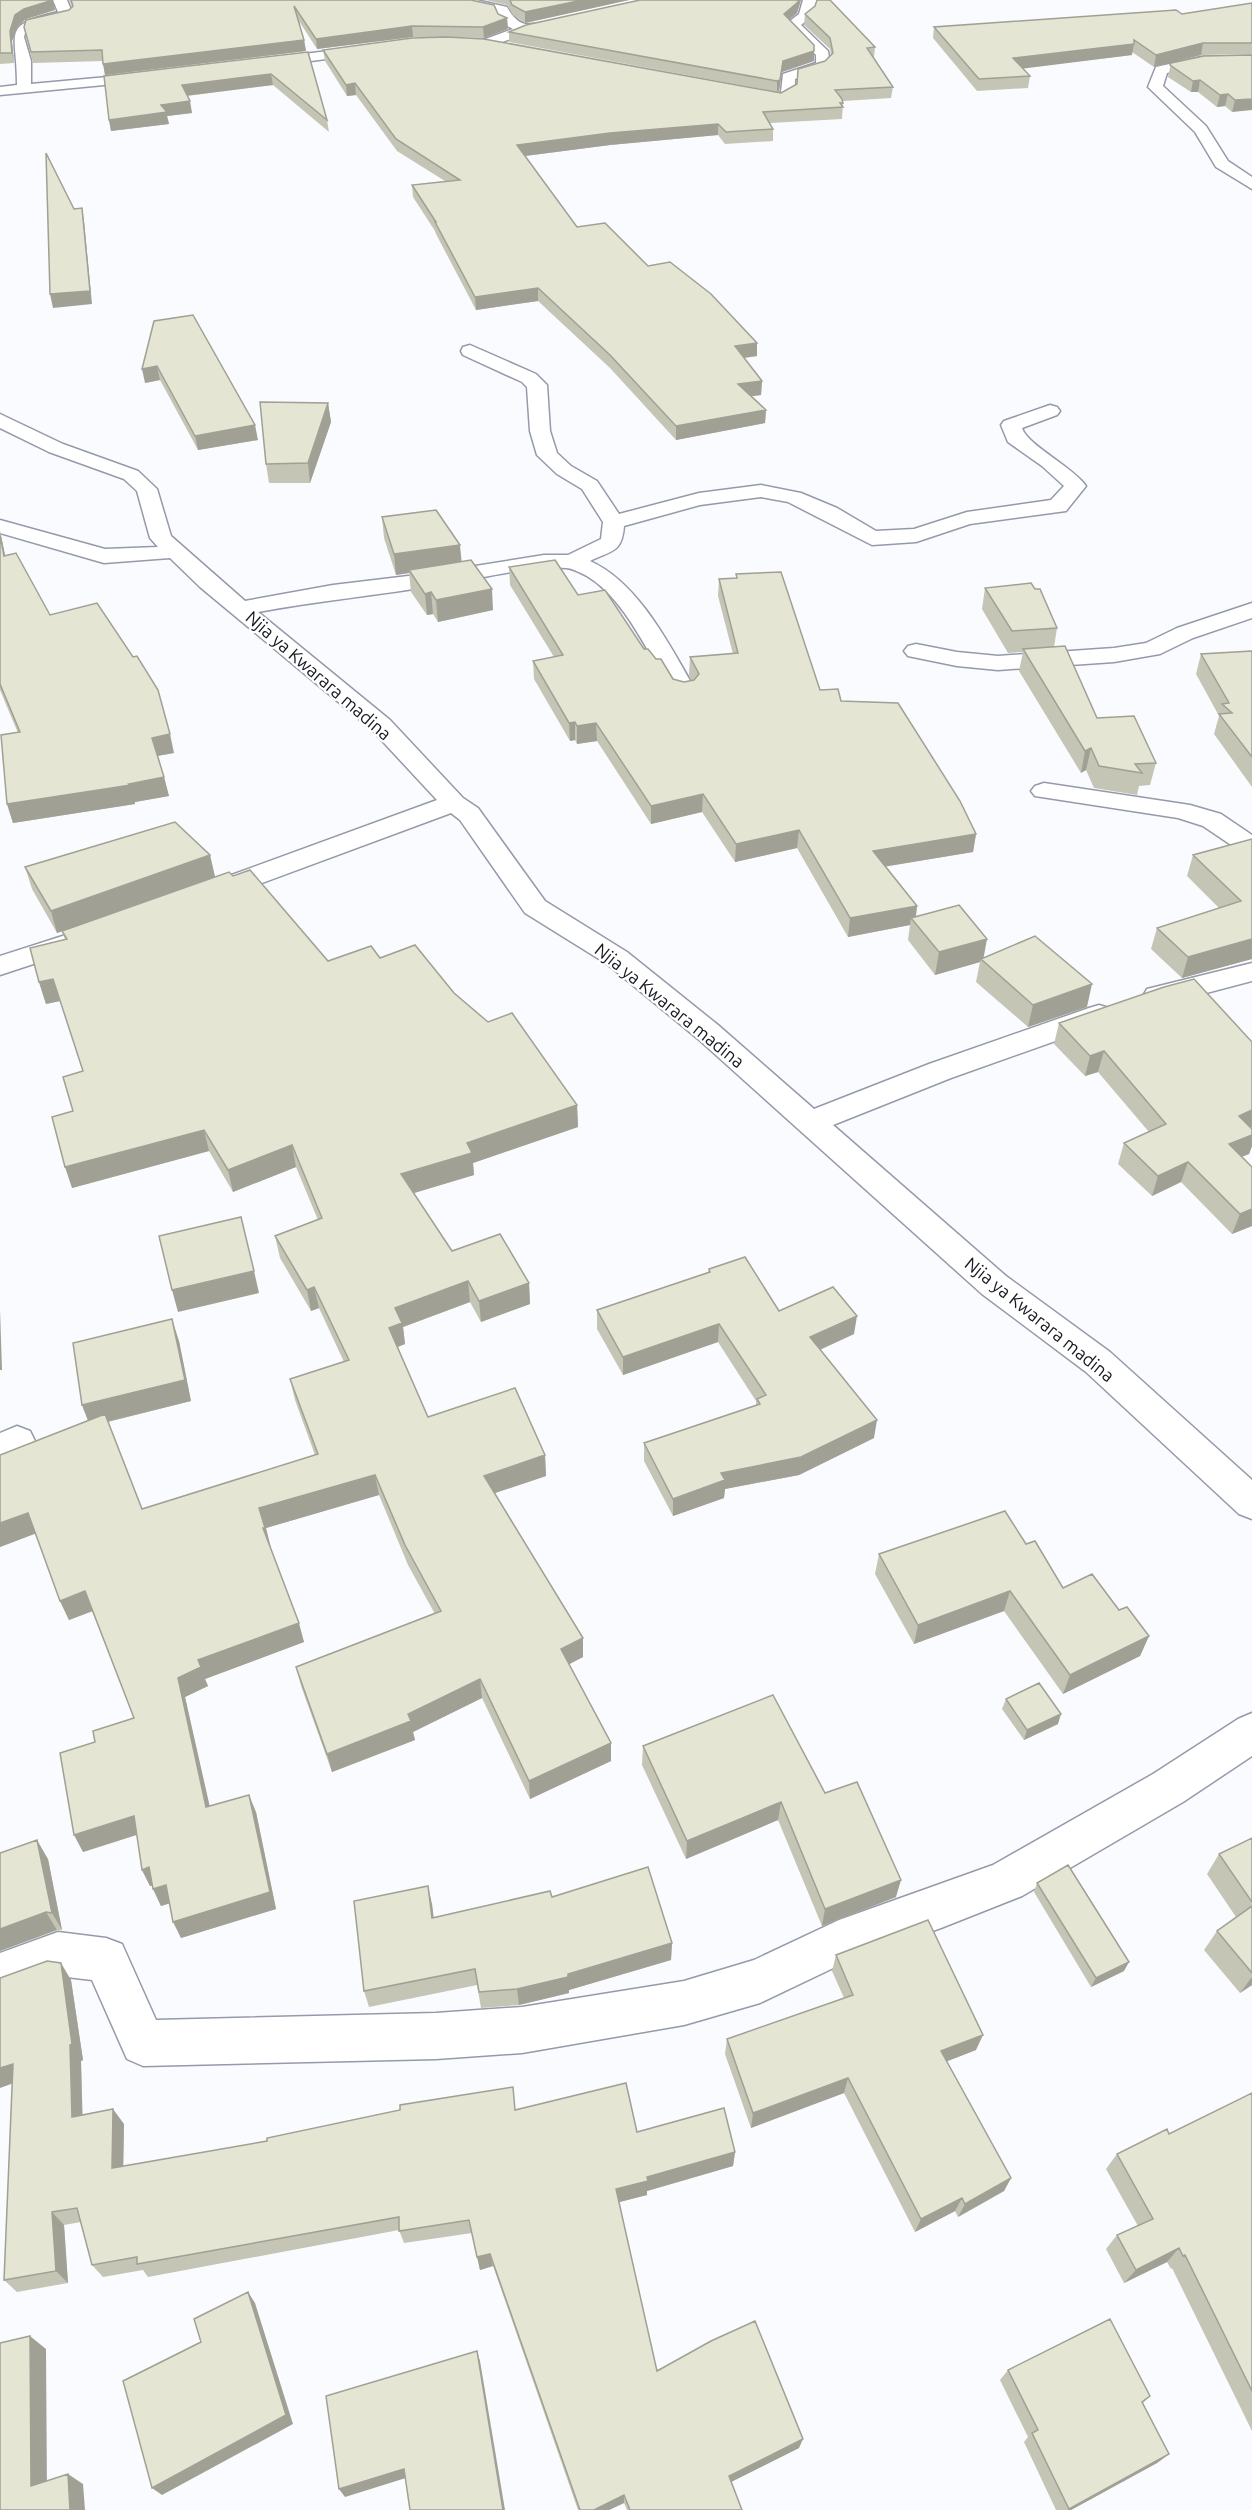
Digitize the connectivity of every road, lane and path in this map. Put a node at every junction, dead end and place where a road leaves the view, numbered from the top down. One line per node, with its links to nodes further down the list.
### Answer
1 (60, 0): 11 (street)
2 (464, 0): 5 (street)
3 (810, 0): 12 (street)
4 (570, 21): 5 (street)
5 (522, 30): 7 (street)
6 (387, 47): 9 (street)
7 (505, 49)
8 (1252, 60): 14 (street)
9 (250, 65)
10 (164, 76): 11 (street)
11 (24, 89): 13 (street)
12 (731, 89)
13 (0, 91)
14 (1252, 184)
15 (470, 351): 18 (street)
16 (1050, 411): 18 (street)
17 (0, 420): 20 (street, Njia ya Kwarara madina)
18 (614, 522): 21 (street)
19 (0, 526): 20 (street)
20 (175, 551): 22 (street, Njia ya Kwarara madina)
21 (572, 561): 22 (street); 25 (street)
22 (242, 608): 27 (street, Njia ya Kwarara madina)
23 (1252, 610): 24 (street)
24 (916, 651)
25 (684, 691)
26 (1044, 790): 28 (street)
27 (454, 803): 29 (street); 33 (street, Njia ya Kwarara madina)
28 (1252, 847)
29 (192, 899)
30 (102, 931): 31 (street)
31 (0, 966)
32 (1252, 972): 33 (street)
33 (809, 1123): 34 (street, Njia ya Kwarara madina)
34 (1252, 1503)
35 (1252, 1732): 36 (street)
36 (0, 1975)

